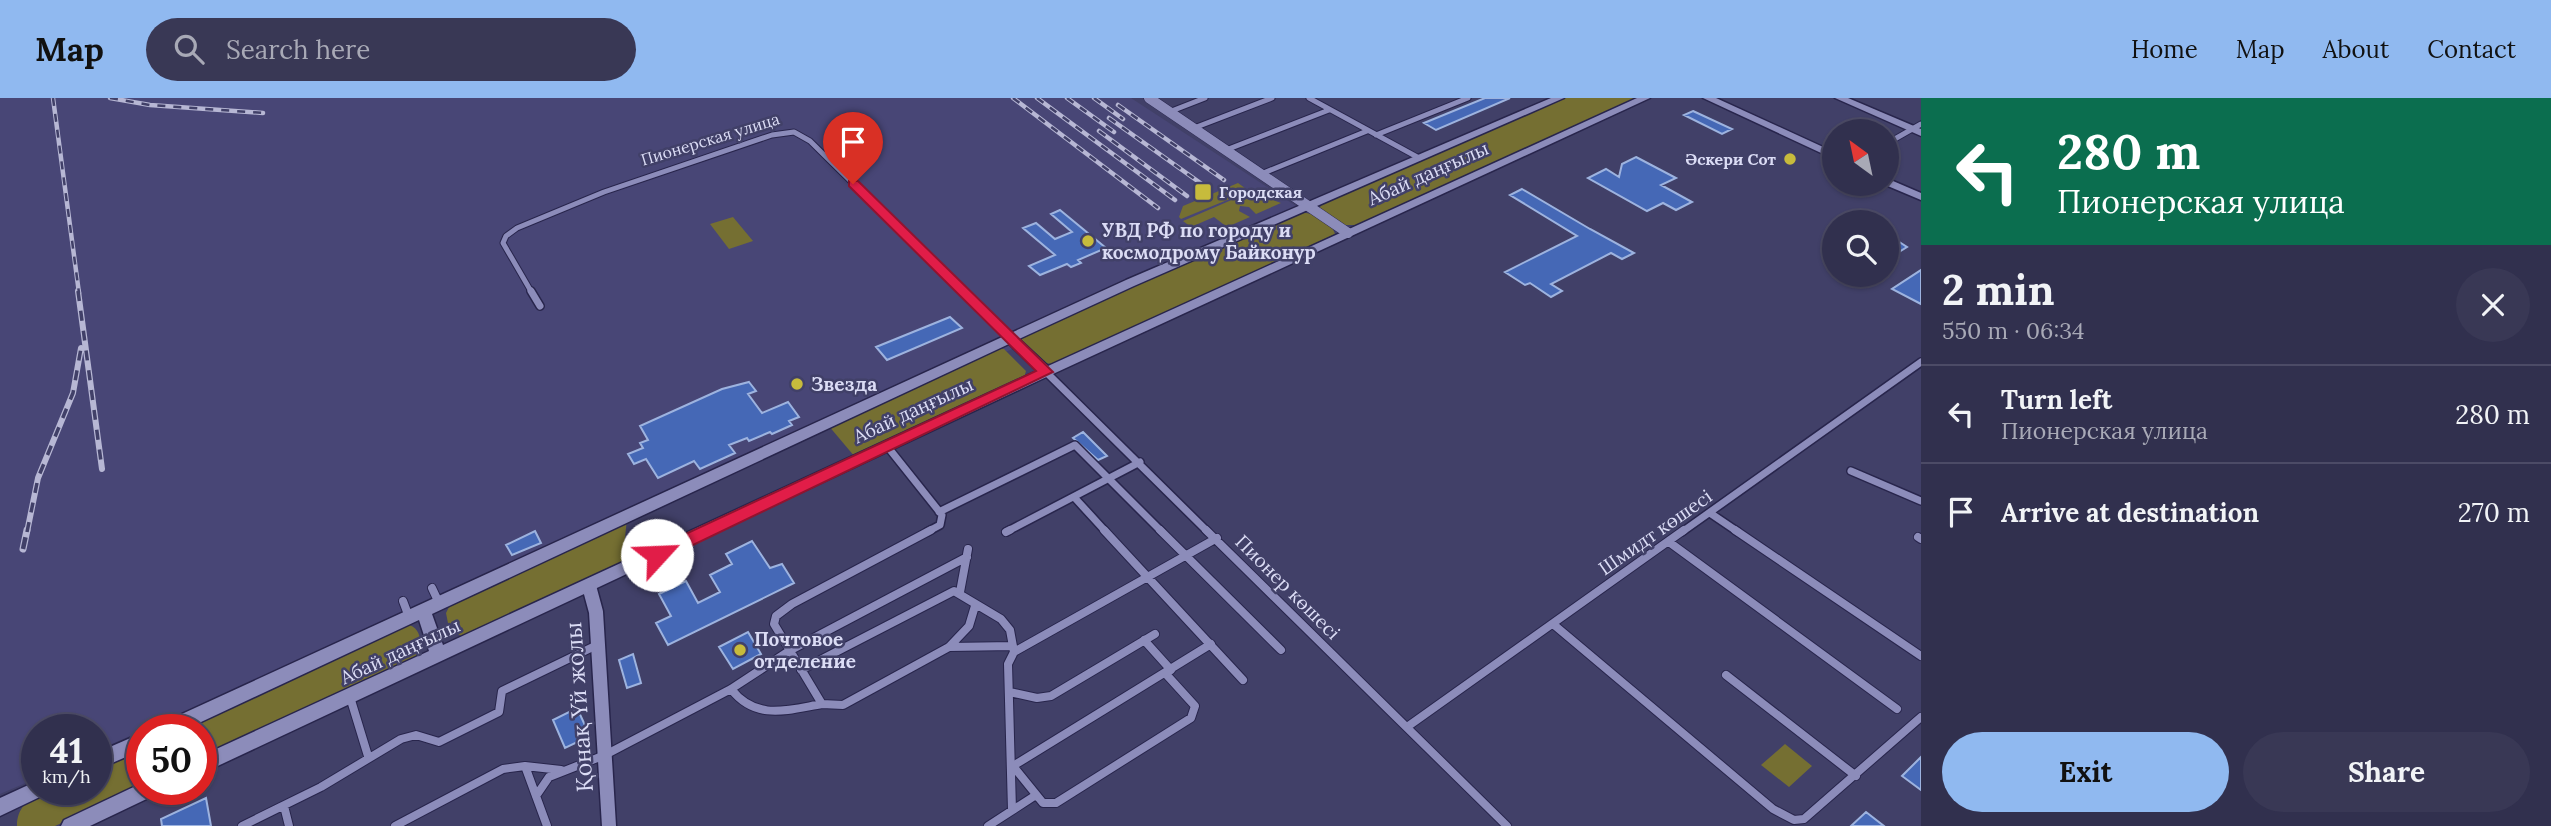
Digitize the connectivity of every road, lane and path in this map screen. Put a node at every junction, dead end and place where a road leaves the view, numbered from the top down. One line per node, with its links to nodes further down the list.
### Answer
1 (1149, 98): 11 (street)
2 (1205, 98): 11 (street)
3 (1272, 98): 12 (street)
4 (1309, 98): 10 (street)
5 (1468, 98): 15 (street)
6 (1559, 98): 19 (main road, Абай даңғылы)
7 (1645, 98): 24 (main road, Абай даңғылы)
8 (1708, 98): 18 (main road)
9 (1840, 98): 13 (main road)
10 (1329, 110): 14 (street); 17 (street)
11 (1169, 112): 12 (street)
12 (1194, 128): 17 (street)
13 (1918, 129): 16 (street)
14 (1367, 131): 15 (street); 20 (street)
15 (1376, 135): 19 (street)
16 (1899, 138)
17 (1226, 150): 20 (street)
18 (1822, 150)
19 (1419, 159): 23 (main road, Абай даңғылы)
20 (1261, 174): 23 (street)
21 (1899, 187): 22 (main road)
22 (1921, 197)
23 (1309, 206): 24 (street); 26 (main road, Абай даңғылы)
24 (1348, 233): 28 (main road, Абай даңғылы)
25 (540, 306): 26 (street, Пионерская улица)
26 (1010, 338): 28 (main road, Пионерская улица); 47 (main road, Абай даңғылы)
27 (1921, 362): 36 (street, Шмидт көшесі)
28 (1046, 372): 29 (main road, Абай даңғылы); 30 (street, Пионер көшесі)
29 (887, 446): 35 (street); 42 (main road, Абай даңғылы)
30 (1140, 462): 32 (street); 38 (street, Пионер көшесі)
31 (1851, 471): 34 (street)
32 (1108, 479): 33 (street); 35 (street); 40 (street)
33 (1074, 496): 37 (street); 41 (street)
34 (1921, 501)
35 (939, 512): 56 (street)
36 (1710, 513): 39 (street, Шмидт көшесі); 58 (street)
37 (1006, 532)
38 (1217, 538): 40 (street); 70 (street, Пионер көшесі)
39 (1669, 542): 48 (street, Шмидт көшесі); 67 (street)
40 (1187, 556): 41 (street); 55 (street)
41 (1150, 578): 52 (street); 54 (street)
42 (589, 586): 51 (street, Қонақ Үй жолы); 57 (main road, Абай даңғылы)
43 (432, 588): 47 (street)
44 (960, 592): 46 (street); 56 (street); 59 (street)
45 (403, 601): 47 (street)
46 (975, 606): 53 (street); 54 (street)
47 (424, 610): 57 (main road); 68 (main road, Абай даңғылы)
48 (1553, 624): 70 (street, Шмидт көшесі); 77 (street)
49 (1155, 634): 50 (street)
50 (1144, 640): 60 (street); 64 (street)
51 (598, 644): 71 (street); 72 (street, Қонақ Үй жолы)
52 (1211, 644): 60 (street); 62 (street)
53 (948, 647): 54 (street); 66 (street)
54 (1013, 649): 64 (street)
55 (1281, 650)
56 (789, 651): 59 (street); 63 (street)
57 (439, 655): 65 (main road, Абай даңғылы)
58 (1921, 656)
59 (800, 670): 66 (street)
60 (1168, 672): 75 (street); 78 (street)
61 (1726, 675): 77 (street)
62 (1243, 680)
63 (732, 690): 66 (street); 72 (street)
64 (1010, 692): 75 (street)
65 (350, 696): 71 (street); 73 (main road, Абай даңғылы)
66 (822, 704)
67 (1897, 709)
68 (200, 714)
69 (1921, 716): 77 (street)
70 (1407, 727): 92 (street, Пионер көшесі)
71 (368, 755): 82 (street)
72 (605, 755): 76 (street); 90 (street, Қонақ Үй жолы)
73 (217, 758)
74 (525, 766): 76 (street); 79 (street); 88 (street)
75 (1013, 766): 78 (street); 84 (street)
76 (562, 770): 79 (street)
77 (1856, 776)
78 (1036, 795): 84 (street)
79 (536, 796): 89 (street)
80 (21, 797): 83 (main road)
81 (126, 800): 85 (main road)
82 (284, 806): 86 (street); 87 (street)
83 (0, 807)
84 (1012, 810): 91 (street)
85 (81, 823)
86 (242, 826)
87 (289, 826)
88 (395, 826)
89 (547, 826)
90 (609, 826)
91 (988, 826)
92 (1507, 826)

